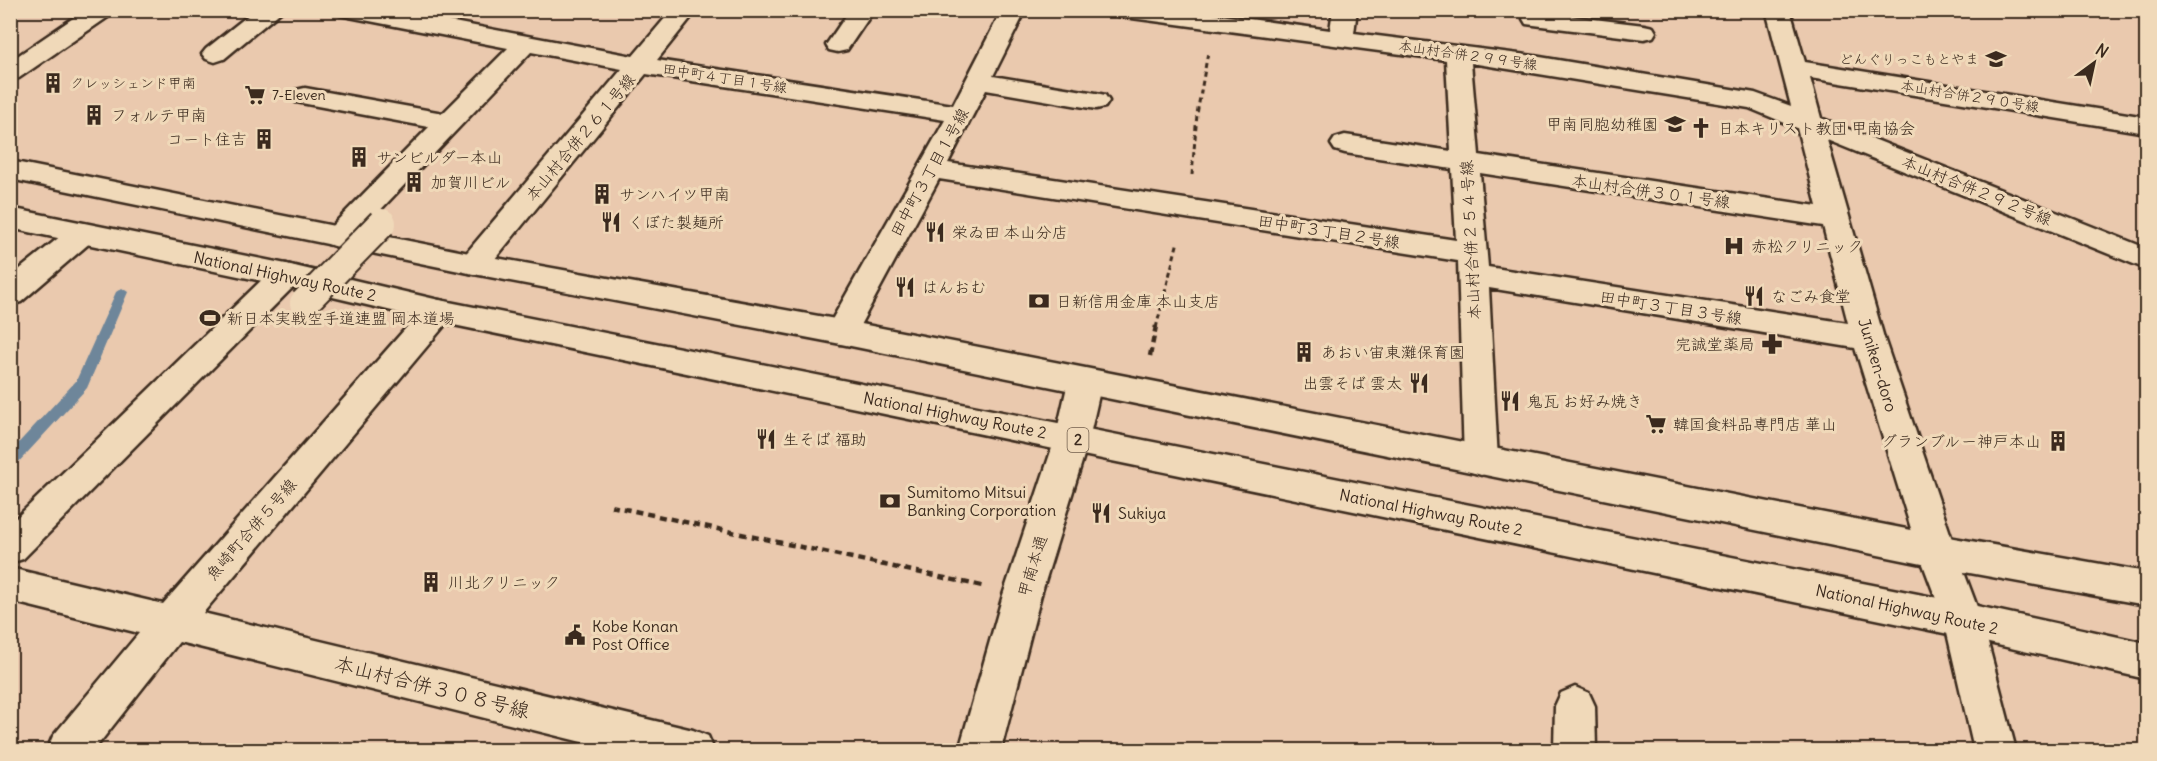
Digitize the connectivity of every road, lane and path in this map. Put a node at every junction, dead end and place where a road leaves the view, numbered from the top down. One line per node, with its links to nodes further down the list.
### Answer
1 (102, 10): 21 (main road)
2 (271, 10): 16 (main road)
3 (349, 10): 14 (main road, 田中町４丁目１号線)
4 (685, 10): 19 (main road, 本山村合併２６１号線)
5 (862, 10): 15 (main road)
6 (1014, 10): 22 (main road, 田中町３丁目１号線)
7 (1124, 10): 10 (main road, 本山村合併２９９号線)
8 (1345, 10): 13 (main road)
9 (1778, 10): 20 (main road, Juniken-doro)
10 (1202, 15): 13 (main road, 本山村合併２９９号線)
11 (1535, 15): 12 (main road); 18 (main road)
12 (1644, 32)
13 (1341, 38): 17 (main road, 本山村合併２９９号線)
14 (526, 43): 19 (main road, 田中町４丁目１号線); 27 (main road)
15 (838, 45)
16 (215, 54)
17 (1458, 54): 18 (main road, 本山村合併２９９号線); 30 (main road, 本山村合併２５４号線)
18 (1534, 64): 26 (main road, 本山村合併２９９号線)
19 (639, 65): 25 (main road, 田中町４丁目１号線); 39 (main road, 本山村合併２６１号線)
20 (1794, 68): 26 (main road, Juniken-doro); 28 (main road, 本山村合併２９０号線)
21 (10, 73)
22 (977, 81): 24 (main road); 25 (main road, 田中町３丁目１号線)
23 (305, 96): 27 (main road)
24 (1096, 101)
25 (961, 114): 31 (main road, 田中町３丁目１号線)
26 (1807, 121): 34 (main road, Juniken-doro); 38 (main road, 本山村合併２９２号線)
27 (448, 122): 37 (main road)
28 (2146, 125)
29 (1345, 144): 30 (main road, 本山村合併３０１号線)
30 (1466, 163): 34 (main road, 本山村合併３０１号線); 40 (main road, 本山村合併２５４号線)
31 (930, 169): 40 (main road, 田中町３丁目２号線); 45 (main road, 田中町３丁目１号線)
32 (10, 170): 37 (main road)
33 (10, 218): 36 (main road, National Highway Route 2 / 2)
34 (1836, 218): 46 (main road, Juniken-doro)
35 (382, 223): 43 (main road, bridge)
36 (82, 234): 41 (main road, National Highway Route 2 / 2); 42 (main road)
37 (338, 237): 39 (main road)
38 (2146, 259)
39 (474, 264): 45 (main road)
40 (1473, 264): 46 (main road, 田中町３丁目３号線); 49 (main road, 本山村合併２５４号線)
41 (286, 275): 44 (main road, National Highway Route 2 / 2); 51 (main road)
42 (10, 294)
43 (304, 303)
44 (439, 311): 48 (main road, National Highway Route 2 / 2); 57 (main road, 魚崎町合併５号線)
45 (841, 332): 47 (main road)
46 (1868, 338): 52 (main road, Juniken-doro)
47 (1085, 382): 48 (main road, 甲南本通); 49 (main road)
48 (1072, 439): 55 (main road, 甲南本通); 56 (main road, National Highway Route 2 / 2)
49 (1480, 461): 52 (main road)
50 (611, 506): 55 (path)
51 (10, 548)
52 (1937, 551): 54 (main road); 56 (main road, Juniken-doro)
53 (10, 584): 57 (main road, 本山村合併３０８号線)
54 (2146, 589)
55 (1022, 595): 62 (main road, 甲南本通)
56 (1963, 620): 58 (main road, National Highway Route 2 / 2); 64 (main road, Juniken-doro)
57 (171, 623): 60 (main road, 魚崎町合併５号線); 61 (main road, 本山村合併３０８号線)
58 (2146, 661)
59 (1575, 706): 63 (main road)
60 (68, 750)
61 (693, 750)
62 (980, 750)
63 (1575, 750)
64 (1995, 750)

